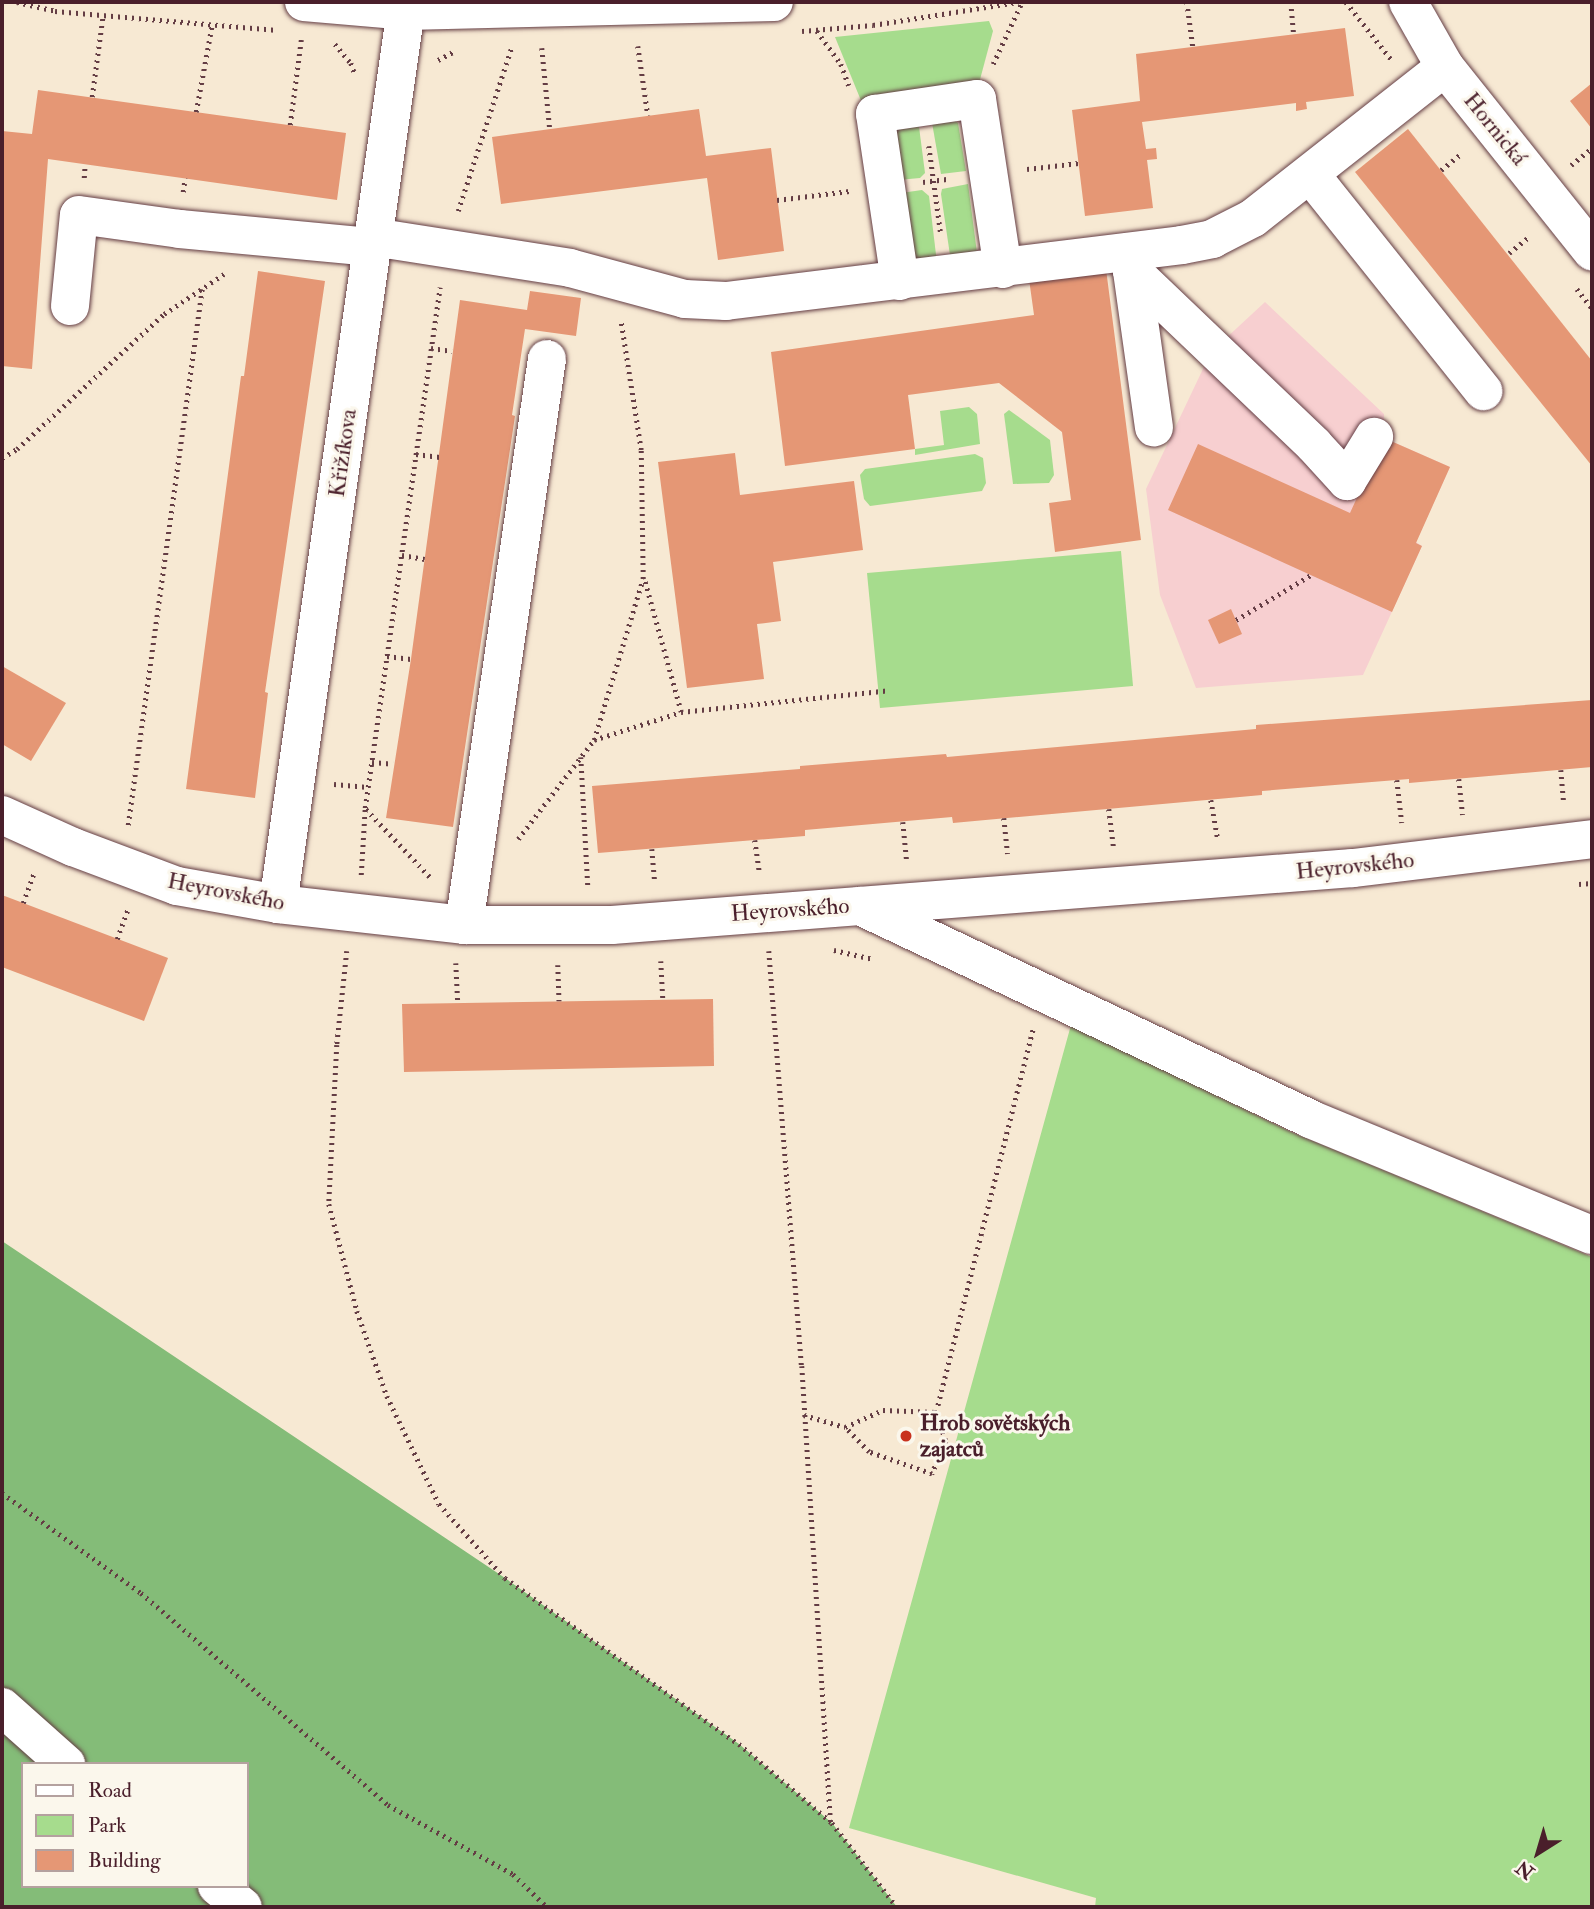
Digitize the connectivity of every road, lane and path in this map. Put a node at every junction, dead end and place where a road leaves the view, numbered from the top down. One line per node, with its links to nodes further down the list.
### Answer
1 (17, 2): 8 (path)
2 (774, 2): 7 (street)
3 (1022, 2): 21 (path)
4 (1186, 2): 17 (path)
5 (1291, 2): 12 (path)
6 (1408, 2): 18 (street, Hornická)
7 (407, 6): 9 (street); 35 (street, Křižíkova)
8 (103, 15): 10 (path); 20 (path)
9 (298, 22): 10 (path); 26 (path)
10 (212, 24): 23 (path)
11 (816, 30): 24 (path)
12 (1294, 34)
13 (324, 39): 19 (path)
14 (637, 41): 25 (path)
15 (542, 43): 27 (path)
16 (513, 44): 36 (path)
17 (1193, 47)
18 (1445, 67): 32 (street); 37 (street, Hornická)
19 (359, 84)
20 (92, 97)
21 (977, 99): 22 (street); 40 (street)
22 (924, 107): 24 (street); 41 (path)
23 (196, 112)
24 (875, 114): 43 (street)
25 (648, 115)
26 (290, 125)
27 (550, 129)
28 (1592, 148): 30 (path)
29 (1466, 151): 31 (path)
30 (1570, 167)
31 (1441, 170)
32 (1310, 174): 39 (street); 49 (street)
33 (1533, 234): 38 (path)
34 (277, 238): 35 (street); 44 (path); 45 (street)
35 (373, 242): 36 (street); 96 (street, Křižíkova)
36 (445, 250): 42 (street); 46 (path)
37 (1592, 251)
38 (1509, 253)
39 (1130, 262): 40 (street); 50 (street); 51 (street)
40 (1003, 269): 41 (street)
41 (946, 276): 43 (street)
42 (614, 280): 43 (street); 58 (path)
43 (900, 281)
44 (202, 289): 54 (path); 80 (path)
45 (70, 306)
46 (431, 348): 47 (path); 52 (path)
47 (452, 351)
48 (547, 359): 99 (street)
49 (1483, 391)
50 (1154, 427)
51 (1374, 437)
52 (416, 454): 53 (path); 55 (path)
53 (440, 457)
54 (2, 458)
55 (401, 555): 56 (path); 60 (path)
56 (425, 559)
57 (1311, 575): 59 (path)
58 (643, 579): 63 (path); 64 (path)
59 (1236, 620)
60 (387, 656): 61 (path); 66 (path)
61 (411, 659)
62 (889, 690): 63 (path)
63 (681, 712): 64 (path)
64 (594, 740): 65 (path)
65 (580, 756): 82 (path); 92 (path)
66 (372, 762): 67 (path); 72 (path)
67 (393, 764)
68 (1561, 770): 78 (path)
69 (1459, 779): 77 (path)
70 (1397, 780): 79 (path)
71 (1211, 800): 83 (path)
72 (365, 808): 89 (path); 90 (path)
73 (1110, 809): 85 (path)
74 (2, 815): 96 (street, Heyrovského)
75 (1004, 818): 86 (path)
76 (904, 822): 88 (path)
77 (1465, 826)
78 (1579, 827): 97 (street, Heyrovského)
79 (1403, 831)
80 (125, 839)
81 (755, 840): 93 (path)
82 (516, 842)
83 (1219, 847)
84 (652, 849): 91 (path)
85 (1115, 856)
86 (1010, 865)
87 (35, 869): 94 (path)
88 (907, 874)
89 (361, 876)
90 (437, 884)
91 (657, 893)
92 (589, 898)
93 (765, 899): 97 (street, Heyrovského); 99 (street, Heyrovského); 109 (path)
94 (23, 903)
95 (130, 904): 98 (path)
96 (278, 904): 99 (street, Heyrovského)
97 (857, 905): 103 (street)
98 (117, 939)
99 (460, 940): 106 (path)
100 (348, 945): 114 (path)
101 (661, 953): 104 (path)
102 (558, 957): 105 (path)
103 (1045, 993): 107 (street); 108 (path)
104 (663, 1000)
105 (559, 1002)
106 (458, 1004)
107 (1592, 1235)
108 (936, 1412): 110 (path); 110 (path)
109 (804, 1415): 110 (path); 114 (path)
110 (845, 1427)
111 (2, 1493): 117 (path)
112 (2, 1707): 113 (street)
113 (64, 1762)
114 (832, 1823): 118 (path)
115 (219, 1888): 116 (street)
116 (243, 1907)
117 (547, 1907)
118 (897, 1907)

